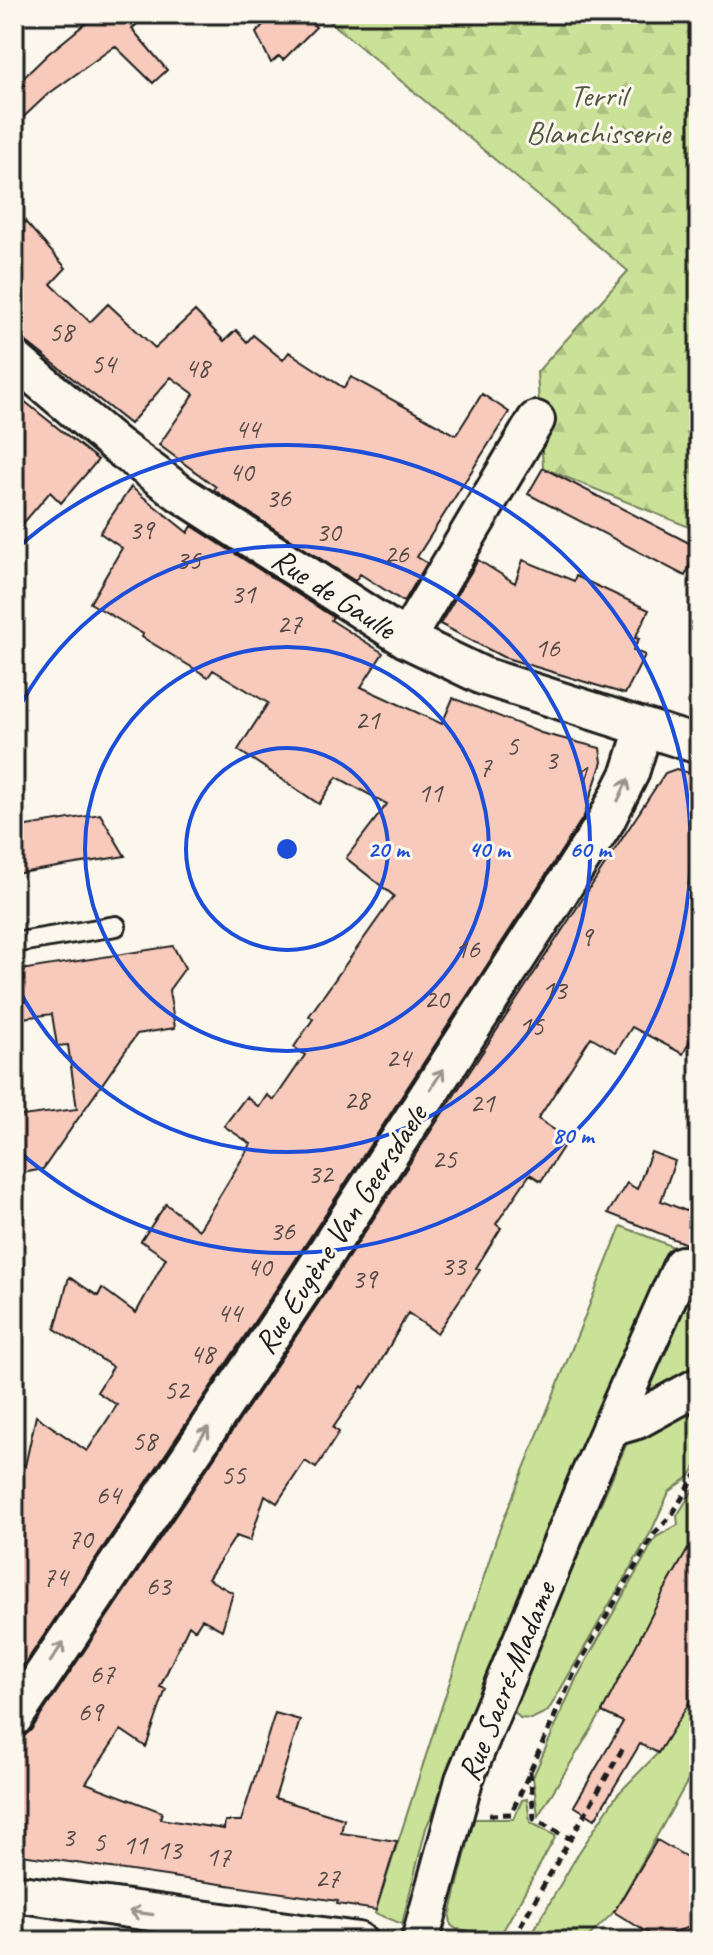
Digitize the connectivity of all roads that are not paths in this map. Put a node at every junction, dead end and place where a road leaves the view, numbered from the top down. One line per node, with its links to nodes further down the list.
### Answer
1 (14, 359): 3 (street, Rue de Gaulle)
2 (536, 420): 3 (street)
3 (406, 639): 4 (street, Rue de Gaulle)
4 (644, 728): 5 (street, Rue de Gaulle); 11 (street, Rue Eugène Van Geersdaele, one-way to 4)
5 (699, 745)
6 (116, 926): 7 (lane)
7 (14, 943)
8 (699, 1274): 10 (street, Rue Sacré-Madame)
9 (699, 1386): 10 (street)
10 (610, 1428): 14 (street, Rue Sacré-Madame)
11 (14, 1718)
12 (14, 1893): 13 (street, one-way to 12)
13 (339, 1940)
14 (420, 1941)

